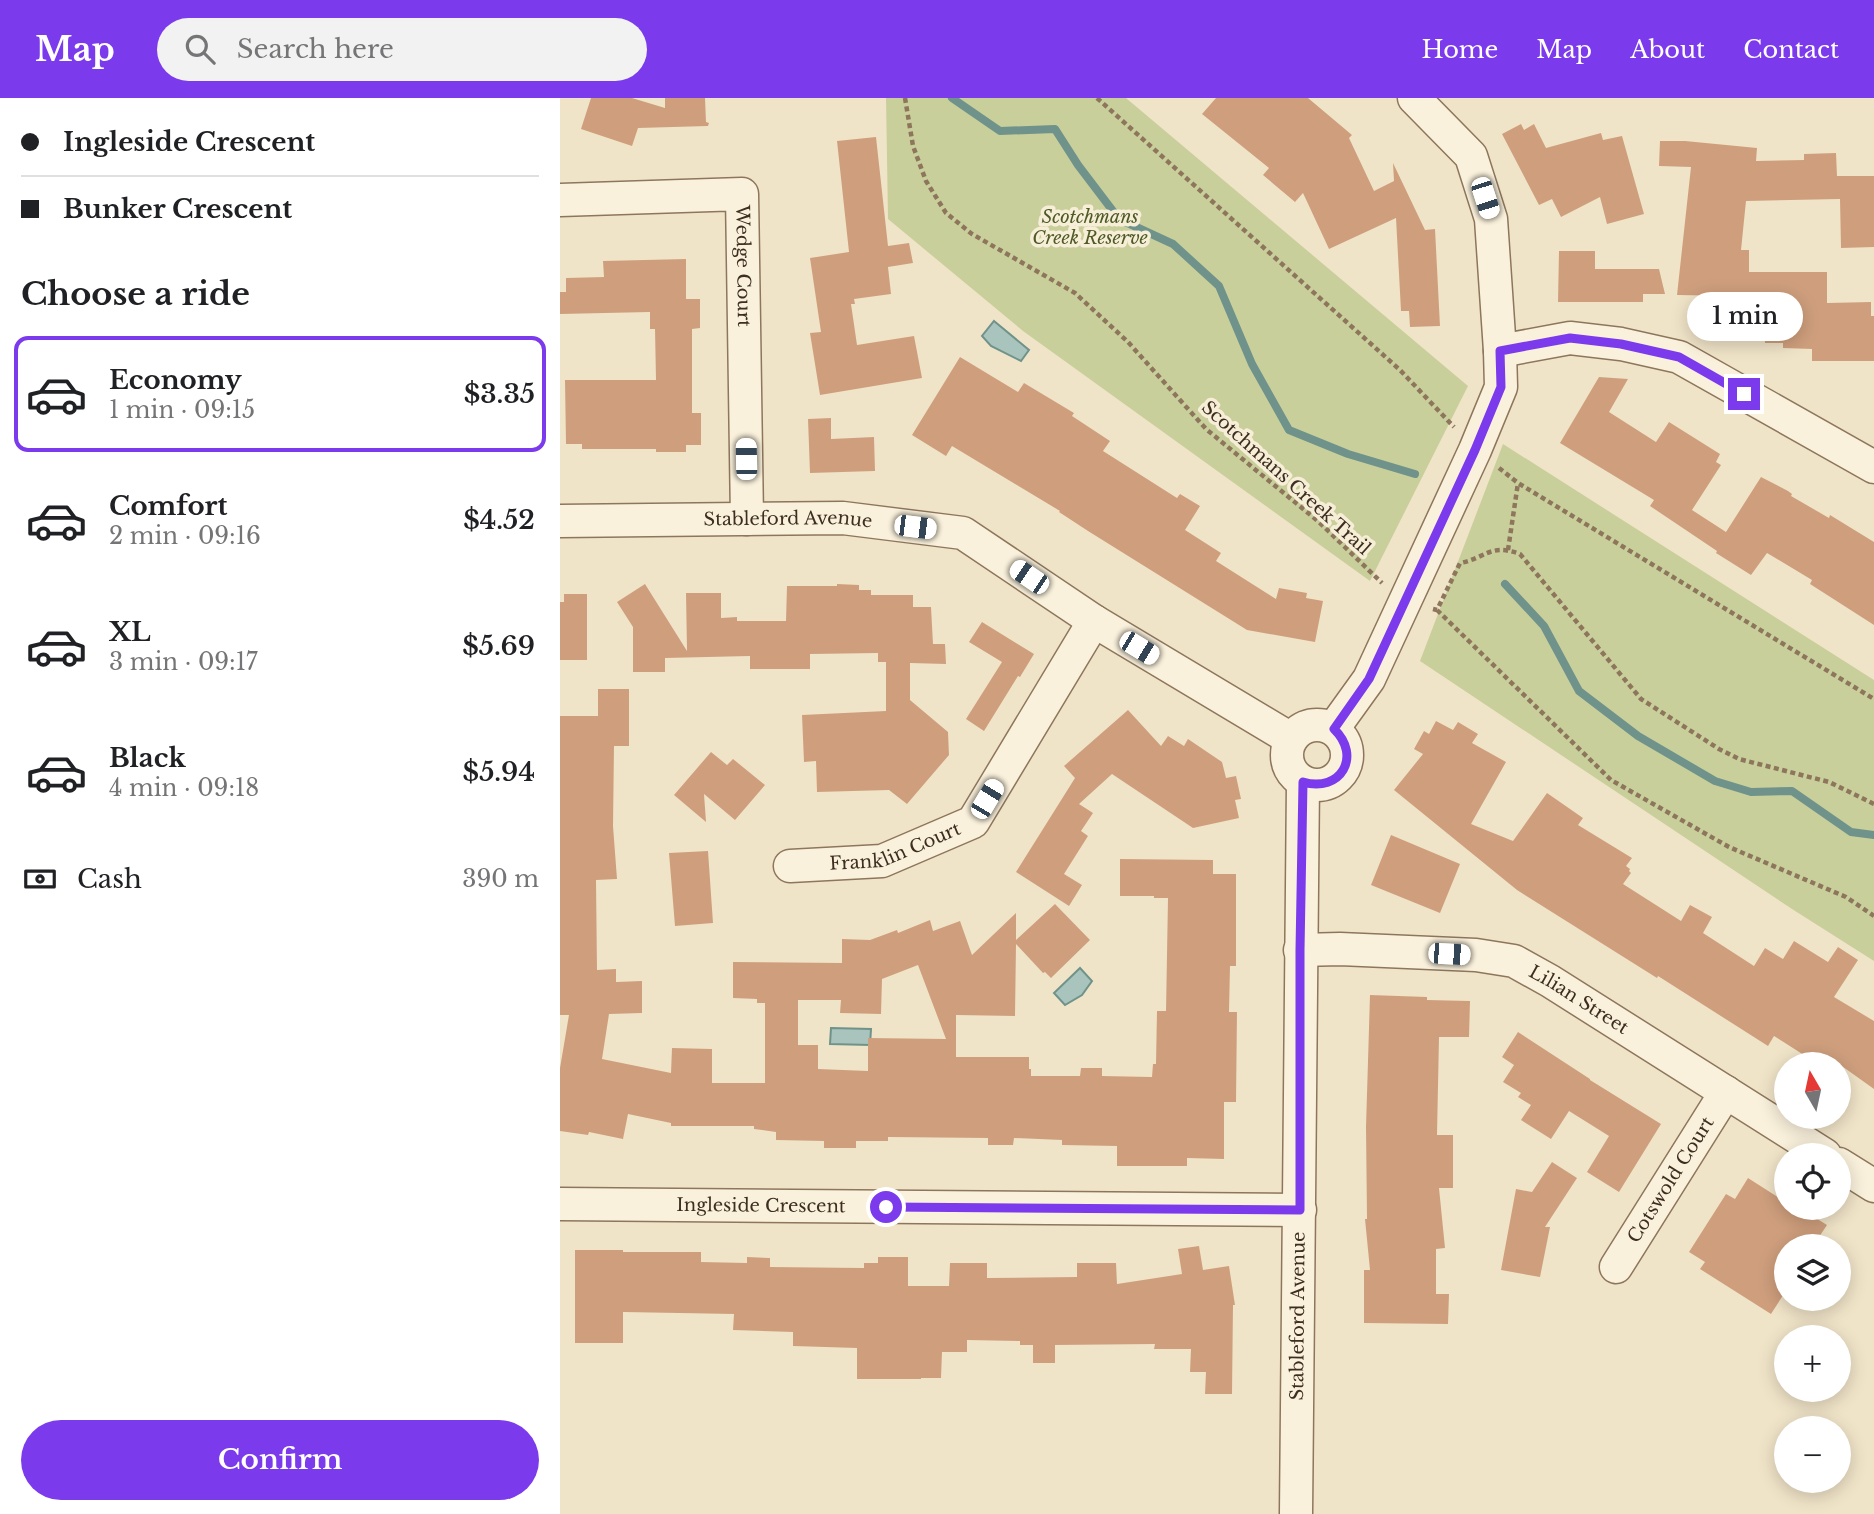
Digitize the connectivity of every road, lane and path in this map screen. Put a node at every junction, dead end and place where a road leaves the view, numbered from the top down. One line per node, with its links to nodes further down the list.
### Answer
1 (905, 98): 10 (path, Scotchmans Creek Trail)
2 (1415, 98): 4 (street)
3 (560, 200): 7 (street, Wedge Court)
4 (1500, 351): 5 (street); 10 (street)
5 (1874, 467)
6 (1518, 483): 9 (path)
7 (747, 519): 8 (street, Stableford Avenue); 12 (street, Stableford Avenue)
8 (560, 521)
9 (1508, 550): 11 (path); 16 (path)
10 (1406, 598): 11 (path, Scotchmans Creek Trail); 13 (street)
11 (1437, 610): 18 (path)
12 (1094, 621): 14 (street, Stableford Avenue); 17 (street, Franklin Court)
13 (1334, 729): 14 (street); 15 (street)
14 (1291, 739): 15 (street)
15 (1303, 782): 19 (street, Stableford Avenue)
16 (1874, 804)
17 (790, 866)
18 (1874, 916)
19 (1300, 950): 20 (street, Lilian Street); 25 (street, Stableford Avenue)
20 (1726, 1092): 21 (street, Lilian Street); 26 (street, Cotswold Court)
21 (1806, 1143)
22 (1851, 1172): 23 (street)
23 (1874, 1186)
24 (560, 1204): 25 (street, Ingleside Crescent)
25 (1300, 1210): 27 (street, Stableford Avenue)
26 (1616, 1268)
27 (1296, 1514)

